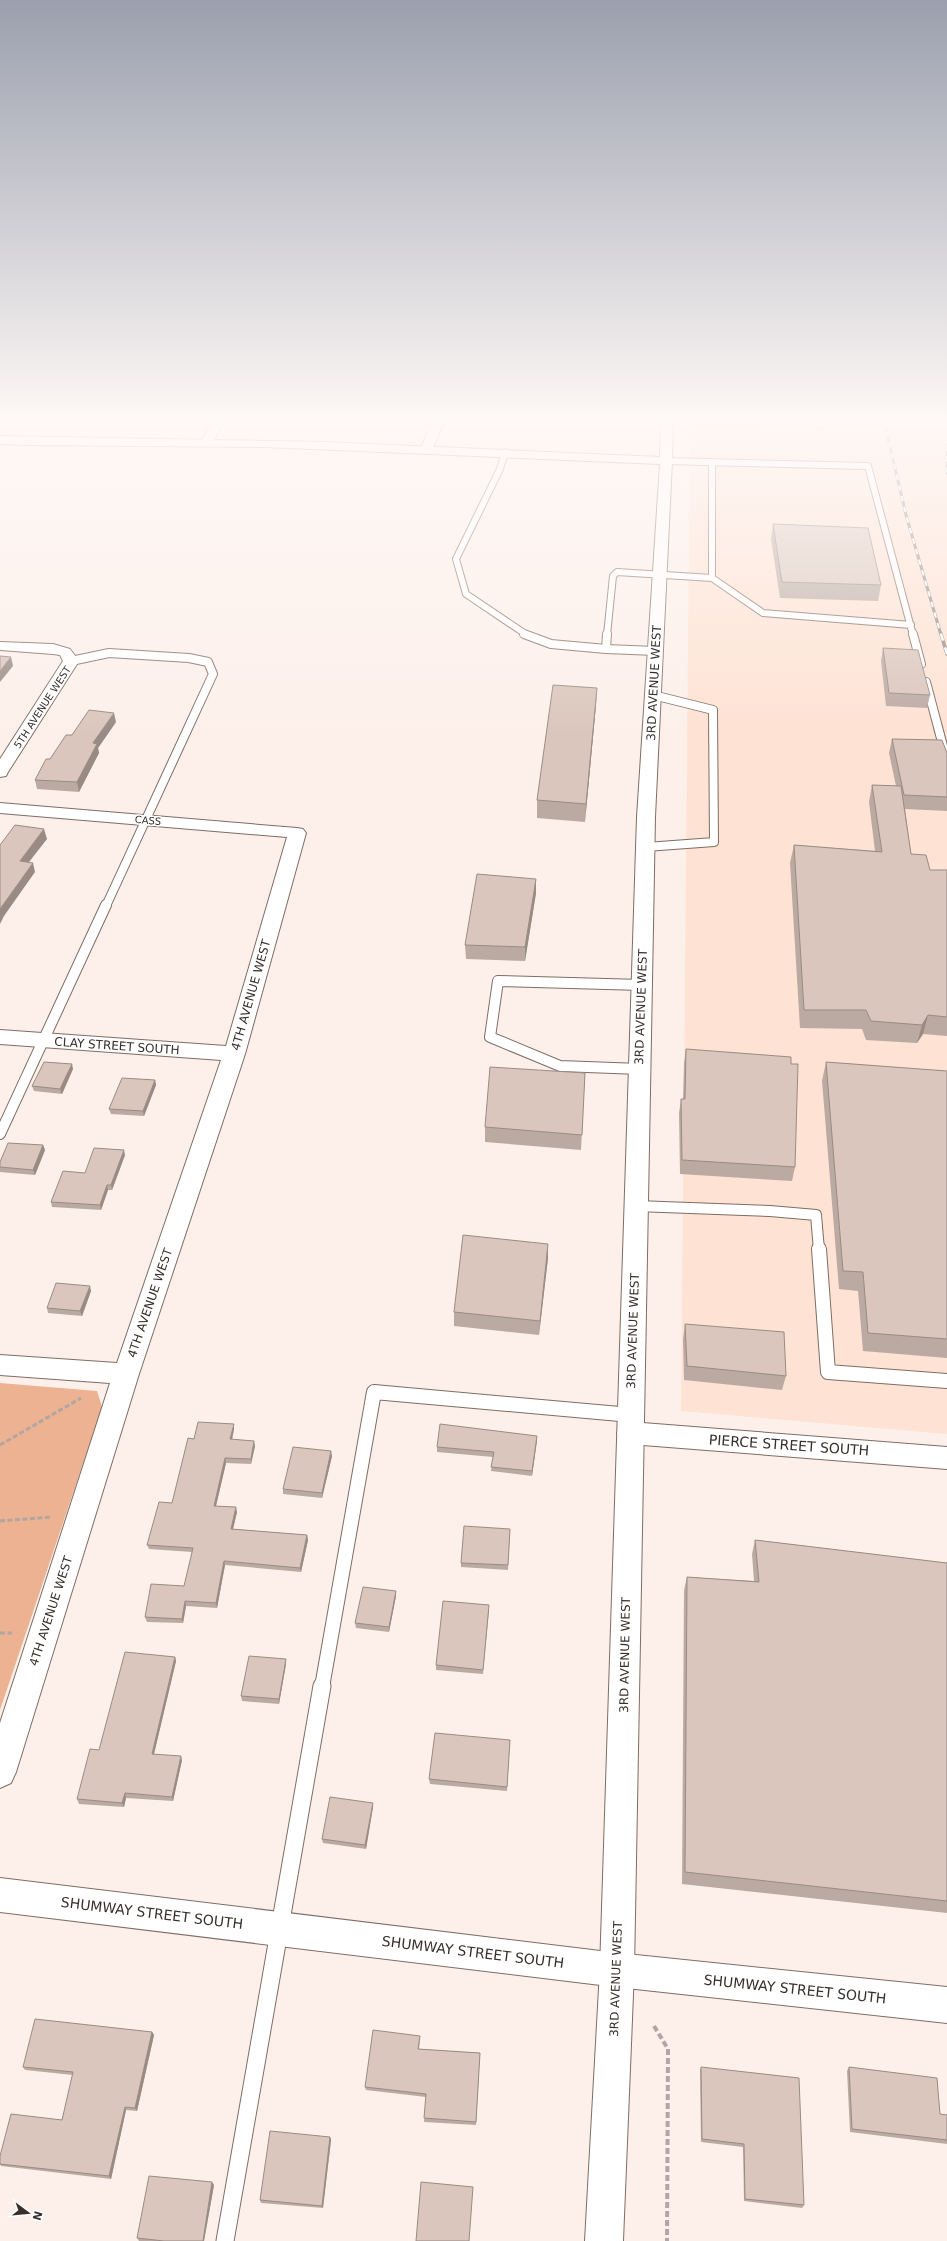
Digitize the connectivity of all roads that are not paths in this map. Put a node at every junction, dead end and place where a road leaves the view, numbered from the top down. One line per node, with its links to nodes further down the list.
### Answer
1 (472, 526): 9 (lane)
2 (663, 526): 5 (street, 3RD AVENUE WEST)
3 (712, 526): 6 (lane)
4 (884, 526): 7 (lane)
5 (660, 575): 6 (lane); 9 (lane); 10 (street, 3RD AVENUE WEST)
6 (712, 578): 7 (lane)
7 (911, 625): 12 (lane)
8 (0, 646): 11 (street, 5TH AVENUE WEST)
9 (606, 649): 10 (lane)
10 (656, 651): 14 (street, 3RD AVENUE WEST)
11 (71, 661): 16 (street, 5TH AVENUE WEST); 18 (lane)
12 (923, 670)
13 (925, 678): 15 (lane)
14 (653, 695): 20 (street, 3RD AVENUE WEST); 20 (lane)
15 (947, 761)
16 (0, 772)
17 (0, 808): 18 (street, CASS)
18 (147, 820): 19 (street, CASS); 23 (lane)
19 (297, 833): 24 (street, 4TH AVENUE WEST)
20 (646, 847): 21 (street, 3RD AVENUE WEST)
21 (642, 985): 25 (street, 3RD AVENUE WEST); 25 (lane)
22 (0, 1037): 23 (street, CLAY STREET SOUTH)
23 (44, 1040): 24 (street, CLAY STREET SOUTH); 26 (lane)
24 (234, 1054): 29 (street, 4TH AVENUE WEST)
25 (640, 1069): 27 (street, 3RD AVENUE WEST)
26 (0, 1134)
27 (636, 1206): 30 (lane); 31 (street, 3RD AVENUE WEST)
28 (0, 1365): 29 (street)
29 (126, 1374): 33 (street, 4TH AVENUE WEST)
30 (947, 1382)
31 (630, 1424): 32 (street, PIERCE STREET SOUTH); 35 (lane); 36 (street, 3RD AVENUE WEST)
32 (947, 1458)
33 (0, 1772)
34 (0, 1895): 35 (street, SHUMWAY STREET SOUTH)
35 (280, 1929): 36 (street, SHUMWAY STREET SOUTH); 38 (lane)
36 (617, 1970): 37 (street, SHUMWAY STREET SOUTH); 39 (street, 3RD AVENUE WEST)
37 (947, 2005)
38 (224, 2241)
39 (604, 2241)

